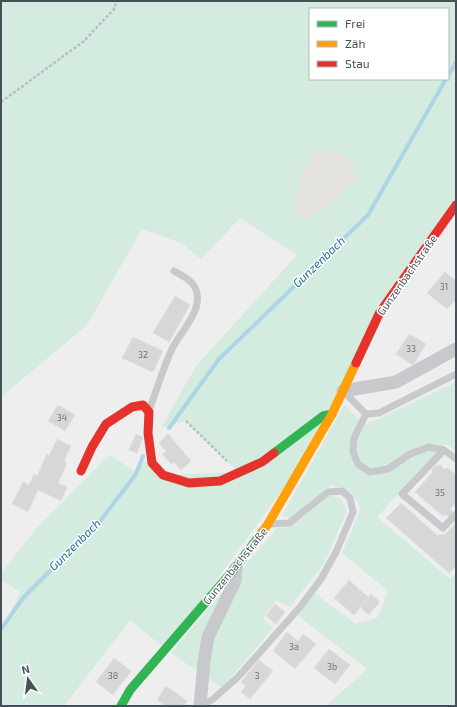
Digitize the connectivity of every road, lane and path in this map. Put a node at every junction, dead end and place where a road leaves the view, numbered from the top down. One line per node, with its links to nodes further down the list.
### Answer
1 (116, 1): 2 (path)
2 (1, 102)
3 (456, 205): 7 (street, Gunzenbachstraße)
4 (174, 271): 8 (lane)
5 (456, 349): 7 (street)
6 (456, 374): 10 (lane)
7 (343, 391): 9 (street, Gunzenbachstraße); 10 (lane)
8 (149, 412): 14 (street); 15 (street)
9 (332, 414): 15 (street); 17 (street, Gunzenbachstraße)
10 (366, 414): 12 (lane)
11 (186, 421): 15 (path)
12 (444, 450): 13 (lane); 16 (lane)
13 (456, 460)
14 (81, 471)
15 (238, 472)
16 (456, 514)
17 (268, 524): 18 (street, Gunzenbachstraße); 20 (lane)
18 (236, 567): 19 (street, Gunzenbachstraße); 20 (street)
19 (121, 706)
20 (201, 706)

